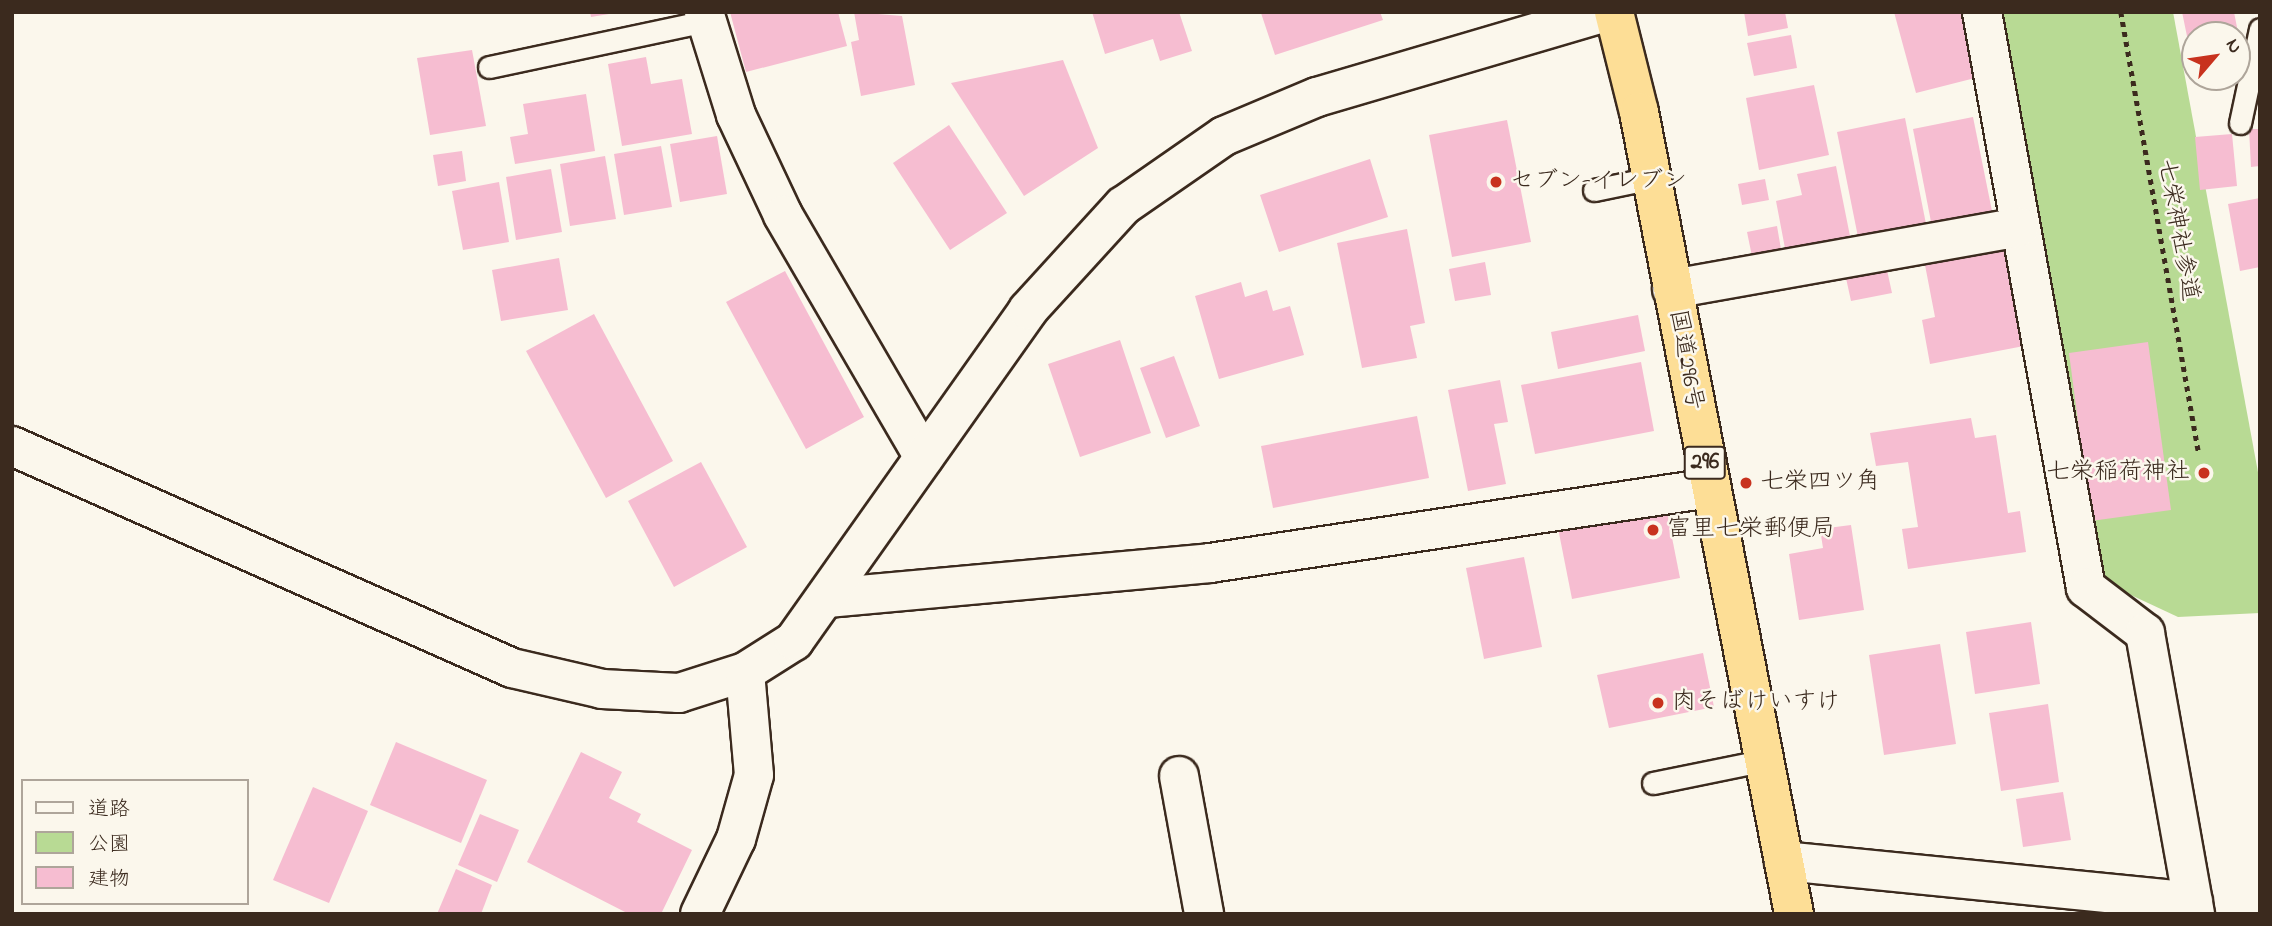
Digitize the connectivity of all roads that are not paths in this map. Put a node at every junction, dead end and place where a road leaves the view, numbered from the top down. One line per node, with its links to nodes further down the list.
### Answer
1 (1606, 12): 13 (street)
2 (1614, 12): 8 (highway, 国道296号 / 296)
3 (1982, 12): 10 (street)
4 (705, 17): 6 (lane); 13 (street)
5 (2260, 29): 7 (lane)
6 (489, 67)
7 (2240, 123)
8 (1652, 178): 9 (lane); 11 (highway, 国道296号 / 296)
9 (1594, 190)
10 (2020, 227): 11 (street); 21 (street)
11 (1672, 289): 14 (highway, 国道296号 / 296)
12 (12, 446): 16 (street)
13 (924, 457): 15 (street)
14 (1710, 488): 15 (street); 17 (highway, 国道296号 / 296)
15 (827, 598): 16 (street)
16 (745, 672): 22 (street)
17 (1766, 761): 19 (lane); 20 (highway, 国道296号 / 296)
18 (1179, 776): 23 (street)
19 (1653, 783)
20 (1784, 861): 21 (street); 24 (highway, 国道296号 / 296)
21 (2194, 908)
22 (700, 914)
23 (1204, 914)
24 (1794, 914)

